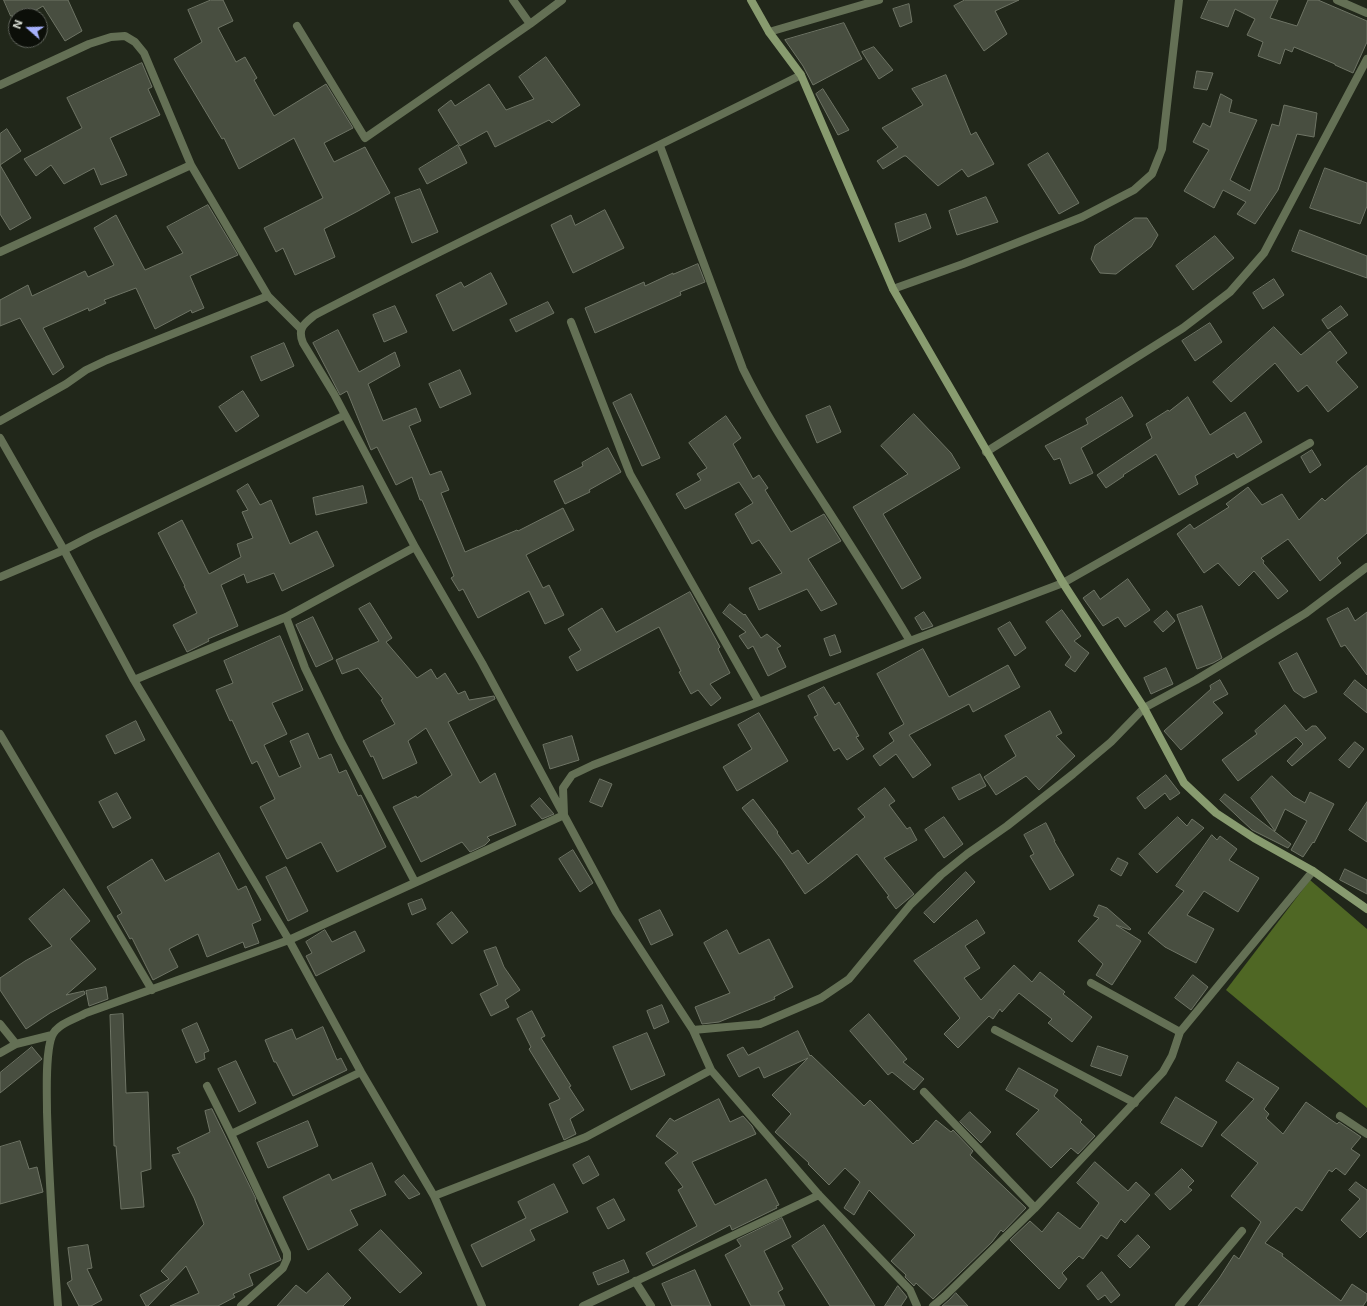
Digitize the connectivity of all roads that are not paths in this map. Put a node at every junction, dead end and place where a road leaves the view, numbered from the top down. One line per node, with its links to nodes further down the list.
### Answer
1 (513, 0): 8 (street)
2 (562, 0): 8 (street)
3 (751, 0): 10 (street)
4 (879, 0): 10 (street)
5 (1179, 0): 17 (street)
6 (1337, 0): 7 (street)
7 (1367, 13)
8 (530, 24): 9 (street)
9 (297, 26)
10 (769, 32): 12 (street)
11 (1367, 59): 25 (street)
12 (801, 75): 14 (street); 17 (street)
13 (0, 85): 15 (street)
14 (660, 146): 20 (street); 32 (street)
15 (191, 165): 16 (street); 18 (street)
16 (0, 252)
17 (893, 289): 25 (street)
18 (268, 296): 20 (street); 22 (street)
19 (571, 322): 34 (street)
20 (301, 329): 21 (street)
21 (345, 415): 26 (street); 27 (street)
22 (0, 421)
23 (0, 438): 27 (street)
24 (1310, 443): 30 (street)
25 (986, 452): 30 (street)
26 (415, 547): 31 (street); 37 (street)
27 (64, 550): 29 (street); 33 (street)
28 (1367, 566): 35 (street)
29 (0, 577)
30 (1063, 583): 32 (street); 35 (street)
31 (286, 617): 33 (street); 39 (street)
32 (910, 641): 34 (street)
33 (134, 680): 41 (street)
34 (760, 702): 37 (street)
35 (1144, 708): 38 (street); 45 (street)
36 (0, 734): 43 (street)
37 (564, 815): 39 (street); 45 (street)
38 (1313, 871): 40 (street); 47 (street)
39 (415, 882): 41 (street)
40 (1367, 909)
41 (289, 940): 43 (street); 52 (street)
42 (1091, 983): 47 (street)
43 (152, 990): 48 (street)
44 (0, 1024): 49 (street)
45 (693, 1030): 51 (street)
46 (996, 1030): 55 (street)
47 (1180, 1032): 55 (street)
48 (52, 1035): 49 (street); 64 (street)
49 (16, 1044): 50 (street)
50 (0, 1053)
51 (711, 1070): 59 (street); 60 (street)
52 (361, 1072): 57 (street); 60 (street)
53 (207, 1086): 57 (street)
54 (924, 1092): 61 (street)
55 (1135, 1103): 61 (street)
56 (1340, 1116): 58 (street)
57 (231, 1134): 65 (street)
58 (1367, 1134)
59 (819, 1195): 63 (street); 69 (street)
60 (434, 1196): 66 (street)
61 (1035, 1208): 70 (street)
62 (1242, 1231): 71 (street)
63 (635, 1281): 67 (street); 68 (street)
64 (58, 1306)
65 (241, 1306)
66 (481, 1306)
67 (583, 1306)
68 (651, 1306)
69 (917, 1306)
70 (933, 1306)
71 (1179, 1306)

